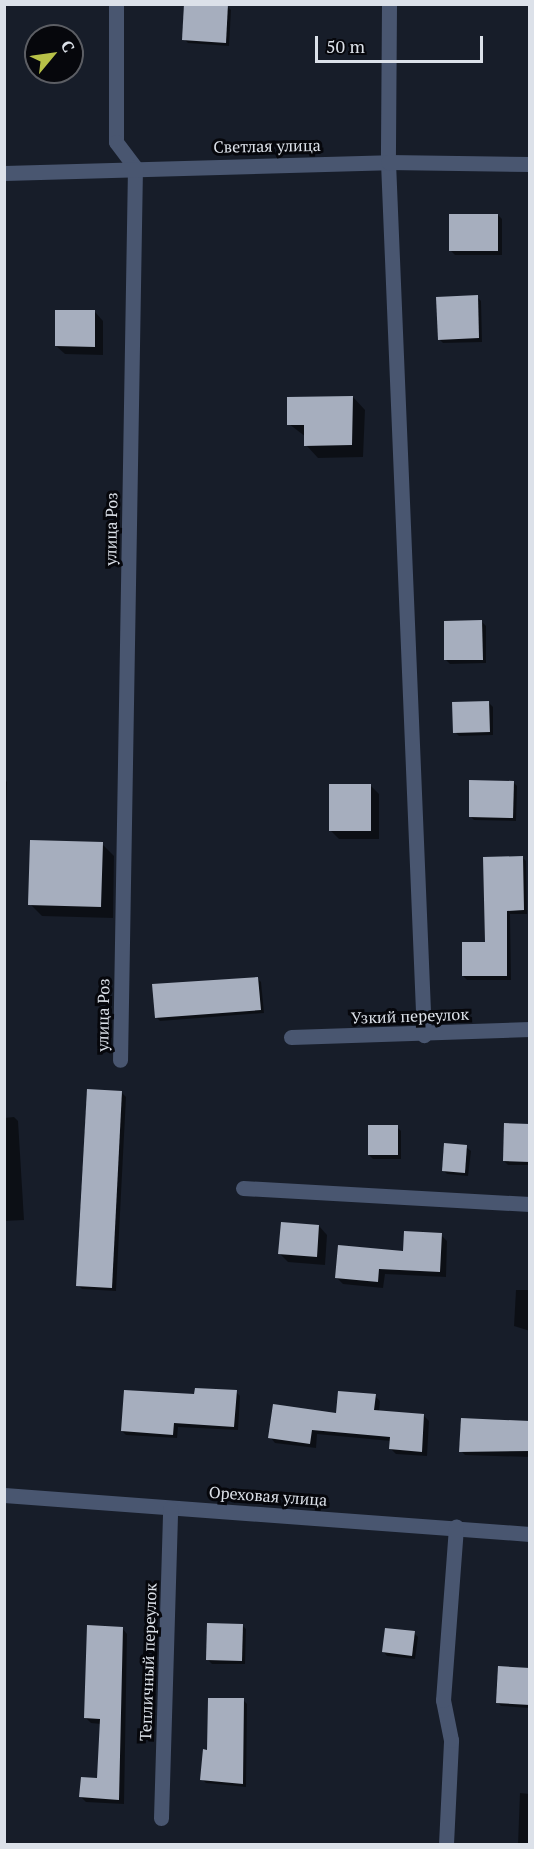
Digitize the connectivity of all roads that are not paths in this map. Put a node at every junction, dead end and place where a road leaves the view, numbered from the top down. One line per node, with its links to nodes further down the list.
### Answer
1 (116, 4): 5 (street)
2 (389, 4): 3 (street)
3 (388, 162): 4 (street, Светлая улица); 5 (street, Светлая улица); 8 (street)
4 (530, 164)
5 (135, 167): 6 (street, Светлая улица); 10 (street, улица Роз)
6 (4, 173)
7 (530, 1029): 8 (street, Узкий переулок)
8 (424, 1035): 9 (street, Узкий переулок)
9 (291, 1037)
10 (120, 1060)
11 (243, 1188): 12 (street)
12 (530, 1204)
13 (4, 1495): 14 (street, Ореховая улица)
14 (170, 1508): 15 (street, Ореховая улица); 17 (street, Тепличный переулок)
15 (456, 1526): 16 (street, Ореховая улица); 18 (street)
16 (530, 1534)
17 (161, 1818)
18 (446, 1845)

